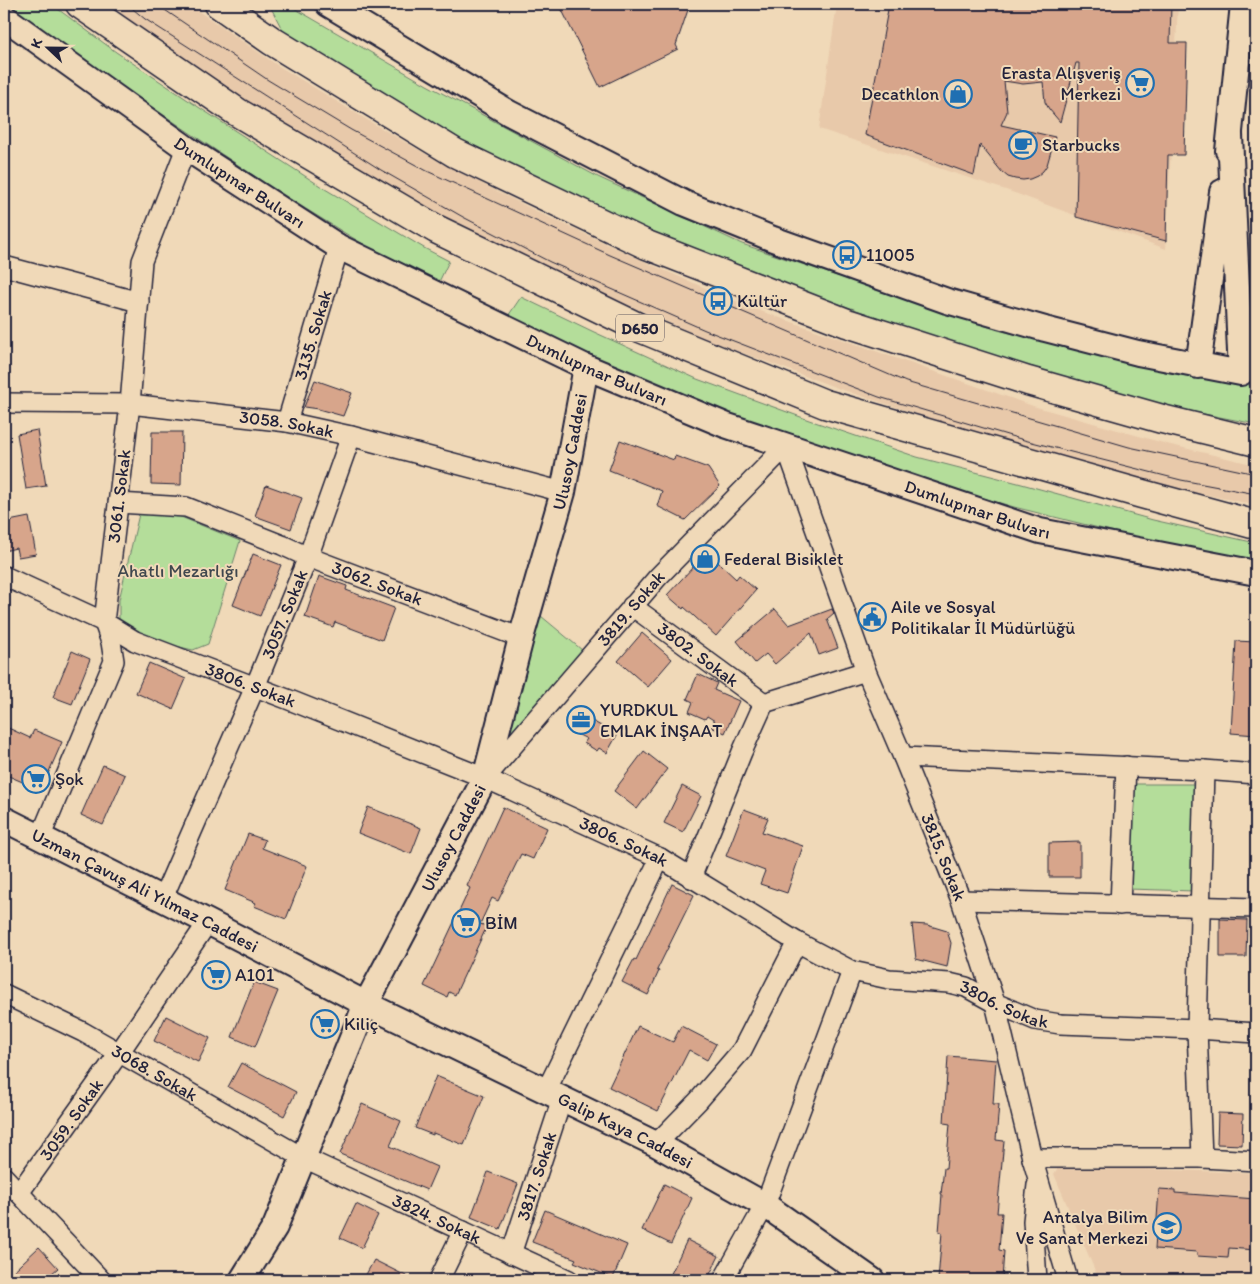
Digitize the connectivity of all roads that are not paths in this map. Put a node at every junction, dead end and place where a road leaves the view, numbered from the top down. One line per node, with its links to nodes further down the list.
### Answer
1 (80, 4): 24 (highway, D650)
2 (219, 4): 7 (highway)
3 (255, 4): 7 (highway)
4 (328, 4): 13 (street)
5 (1243, 4): 8 (street)
6 (4, 17): 9 (street, Dumlupınar Bulvarı)
7 (272, 41): 20 (highway)
8 (1230, 135): 13 (street); 15 (street)
9 (186, 148): 10 (street, Dumlupınar Bulvarı); 12 (street, 3061. Sokak)
10 (339, 247): 14 (street, Dumlupınar Bulvarı); 18 (street, 3135. Sokak)
11 (4, 266): 12 (street)
12 (139, 302): 17 (street, 3061. Sokak)
13 (1198, 366): 15 (street)
14 (586, 367): 21 (street, Dumlupınar Bulvarı); 22 (street, Ulusoy Caddesi)
15 (1249, 374)
16 (4, 403): 17 (street, 3058. Sokak)
17 (130, 404): 18 (street, 3058. Sokak); 23 (street, 3061. Sokak)
18 (286, 422): 19 (street, 3058. Sokak)
19 (351, 436): 22 (street, 3058. Sokak); 25 (street, 3057. Sokak)
20 (1256, 442)
21 (786, 446): 26 (street, Dumlupınar Bulvarı); 28 (street, 3819. Sokak); 31 (street, 3815. Sokak)
22 (563, 492): 30 (street, Ulusoy Caddesi)
23 (118, 503): 25 (street, 3062. Sokak); 29 (street, 3061. Sokak)
24 (1256, 525)
25 (308, 558): 30 (street, 3062. Sokak); 32 (street, 3057. Sokak)
26 (1256, 573)
27 (4, 576): 29 (street, 3806. Sokak)
28 (632, 606): 33 (street, 3802. Sokak); 38 (street, 3819. Sokak)
29 (104, 622): 32 (street, 3806. Sokak); 40 (street, 3061. Sokak)
30 (521, 638): 38 (street, Ulusoy Caddesi)
31 (866, 671): 33 (street); 34 (street, 3815. Sokak)
32 (255, 687): 38 (street, 3806. Sokak); 43 (street, 3057. Sokak)
33 (764, 703): 42 (street)
34 (903, 757): 35 (street); 44 (street, 3815. Sokak)
35 (1126, 766): 36 (street); 45 (street)
36 (1204, 770): 37 (street); 46 (street)
37 (1256, 774)
38 (485, 778): 41 (street, 3806. Sokak); 53 (street, Ulusoy Caddesi)
39 (4, 819): 40 (street, Uzman Çavuş Ali Yılmaz Caddesi)
40 (40, 838): 43 (street, Uzman Çavuş Ali Yılmaz Caddesi)
41 (660, 858): 42 (street, 3806. Sokak); 57 (street, 3817. Sokak)
42 (691, 878): 49 (street, 3806. Sokak)
43 (162, 900): 48 (street, Uzman Çavuş Ali Yılmaz Caddesi)
44 (961, 900): 45 (street); 52 (street, 3815. Sokak)
45 (1120, 904): 46 (street)
46 (1201, 907): 47 (street); 54 (street)
47 (1256, 908)
48 (208, 922): 53 (street, Uzman Çavuş Ali Yılmaz Caddesi); 56 (street, 3059. Sokak)
49 (797, 942): 50 (street, 3806. Sokak); 58 (street)
50 (852, 971): 52 (street, 3806. Sokak); 66 (street)
51 (4, 994): 56 (street, 3068. Sokak)
52 (995, 1003): 54 (street, 3806. Sokak); 60 (street, 3815. Sokak)
53 (366, 1004): 57 (street, Galip Kaya Caddesi); 59 (street, Ulusoy Caddesi)
54 (1198, 1029): 55 (street, 3806. Sokak); 61 (street)
55 (1256, 1033)
56 (119, 1053): 59 (street, 3068. Sokak); 65 (street, 3059. Sokak)
57 (554, 1095): 58 (street, Galip Kaya Caddesi); 68 (street, 3817. Sokak)
58 (656, 1144): 66 (street, Galip Kaya Caddesi)
59 (302, 1157): 67 (street, 3824. Sokak); 70 (street, Ulusoy Caddesi)
60 (1032, 1158): 61 (street); 63 (street, 3815. Sokak)
61 (1202, 1158): 62 (street)
62 (1256, 1160)
63 (1038, 1176): 75 (street); 76 (street, 3815. Sokak)
64 (4, 1177): 65 (street)
65 (19, 1193): 69 (street)
66 (765, 1204): 73 (street); 74 (street, Galip Kaya Caddesi)
67 (463, 1231): 68 (street, 3824. Sokak); 71 (street)
68 (512, 1254): 72 (street, 3824. Sokak)
69 (101, 1280)
70 (242, 1280)
71 (439, 1280)
72 (569, 1280)
73 (723, 1280)
74 (872, 1280)
75 (1037, 1280)
76 (1068, 1280)

